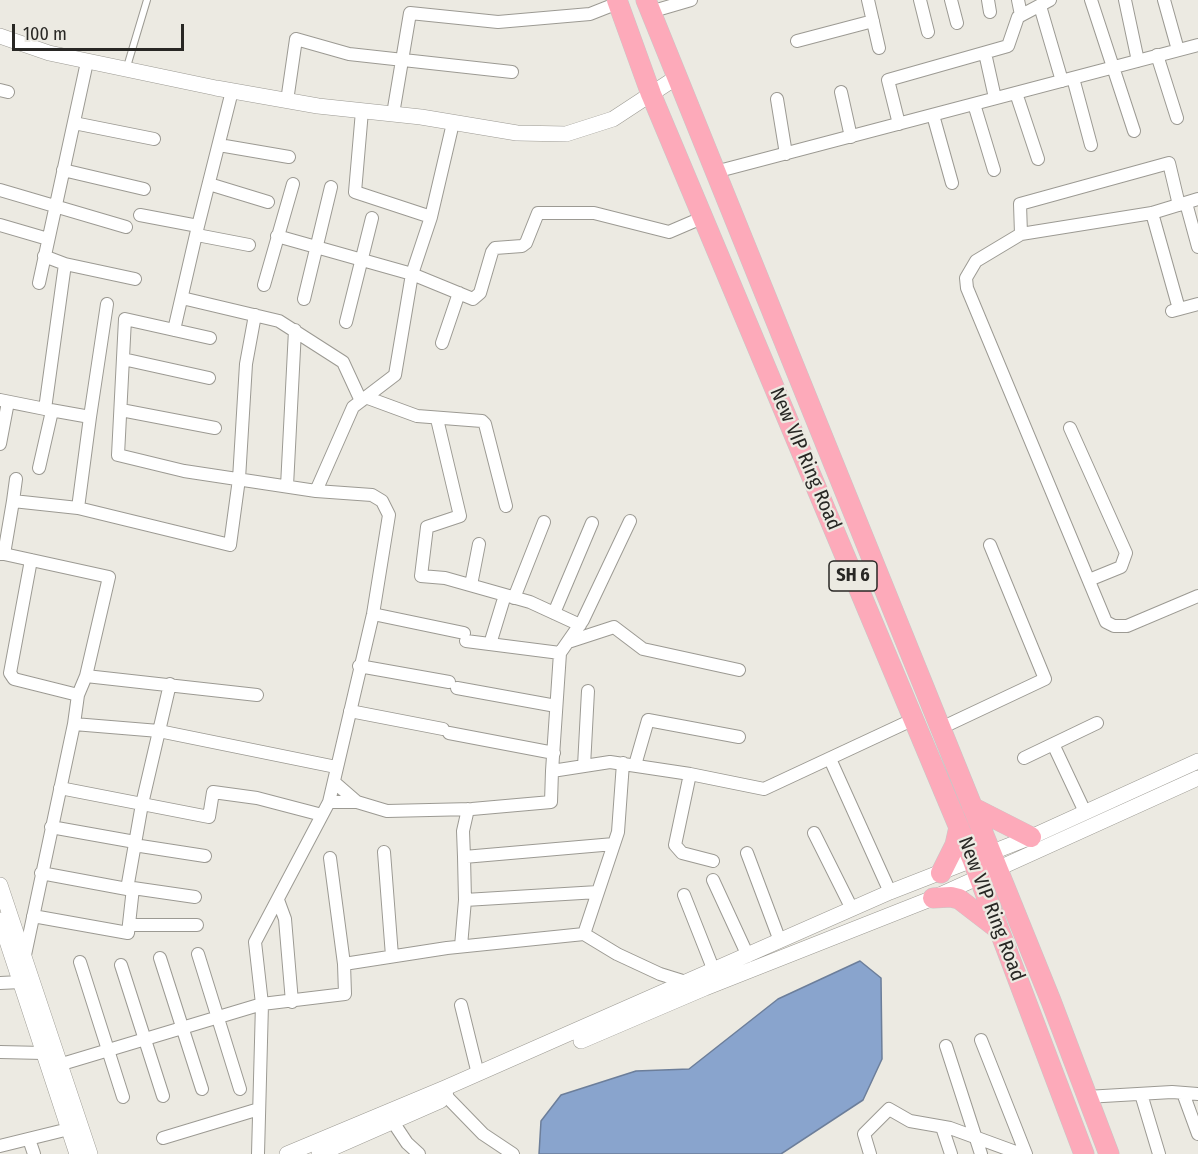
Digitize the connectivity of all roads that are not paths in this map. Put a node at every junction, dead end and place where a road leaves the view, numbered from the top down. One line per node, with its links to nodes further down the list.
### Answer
1 (147, 0): 28 (lane)
2 (691, 0): 12 (street)
3 (868, 0): 14 (street)
4 (920, 0): 16 (street)
5 (951, 0): 15 (street)
6 (1018, 0): 13 (street)
7 (1091, 0): 27 (street)
8 (1125, 0): 25 (street)
9 (1164, 0): 21 (street)
10 (617, 2): 24 (street); 34 (main road, New VIP Ring Road / SH 6)
11 (1045, 3): 13 (street); 31 (street)
12 (648, 6): 30 (main road, New VIP Ring Road / SH 6)
13 (1021, 15): 22 (street)
14 (873, 21): 18 (street); 20 (street)
15 (957, 23)
16 (928, 32)
17 (0, 36): 26 (street)
18 (797, 41)
19 (1198, 45): 21 (street)
20 (879, 48)
21 (1178, 50): 23 (street)
22 (985, 53): 36 (street); 46 (street)
23 (1157, 56): 25 (street); 43 (street)
24 (400, 59): 29 (street); 38 (street); 41 (street)
25 (1138, 61): 27 (street)
26 (87, 62): 28 (street); 44 (street)
27 (1115, 67): 31 (street); 47 (street)
28 (126, 70): 32 (street)
29 (512, 72)
30 (677, 77): 34 (street); 57 (main road, New VIP Ring Road / SH 6)
31 (1067, 79): 35 (street); 51 (street)
32 (232, 91): 38 (street); 50 (street)
33 (841, 92): 48 (street)
34 (651, 93): 45 (street); 70 (main road, New VIP Ring Road / SH 6)
35 (1016, 93): 36 (street); 54 (street)
36 (995, 98): 39 (street)
37 (777, 99): 52 (street)
38 (287, 101): 40 (street)
39 (974, 104): 42 (street); 56 (street)
40 (362, 111): 41 (street); 69 (street)
41 (393, 114): 45 (street)
42 (933, 115): 46 (street); 58 (street)
43 (1177, 118)
44 (74, 123): 49 (street); 55 (street)
45 (453, 123): 69 (street)
46 (899, 124): 48 (street)
47 (1134, 131)
48 (851, 137): 52 (street)
49 (154, 139)
50 (219, 145): 53 (street); 59 (street)
51 (1090, 145)
52 (786, 154): 57 (street)
53 (289, 158)
54 (1038, 159)
55 (63, 170): 62 (street); 66 (street)
56 (994, 170)
57 (715, 172): 115 (main road, New VIP Ring Road / SH 6)
58 (952, 183)
59 (209, 184): 64 (street); 74 (street)
60 (292, 184): 76 (street)
61 (331, 187): 79 (street)
62 (144, 189)
63 (0, 190): 66 (street)
64 (268, 202)
65 (1188, 203): 67 (street); 75 (street); 80 (street)
66 (56, 206): 73 (street); 77 (street)
67 (1152, 213): 75 (street); 92 (street)
68 (140, 214): 74 (street)
69 (430, 217): 84 (street)
70 (704, 217): 88 (street); 118 (main road, New VIP Ring Road / SH 6)
71 (372, 218): 82 (street)
72 (0, 225): 77 (street)
73 (126, 226)
74 (197, 230): 78 (street); 89 (street)
75 (1021, 234): 127 (street)
76 (278, 236): 79 (street); 87 (street)
77 (48, 238): 81 (street)
78 (249, 245)
79 (316, 247): 82 (street); 90 (street)
80 (1198, 247)
81 (44, 256): 83 (street); 86 (street)
82 (360, 259): 84 (street); 94 (street)
83 (65, 264): 85 (street); 103 (street)
84 (412, 274): 88 (street); 101 (street)
85 (135, 279)
86 (39, 283)
87 (264, 285)
88 (459, 293): 98 (street)
89 (182, 298): 93 (street); 95 (street)
90 (304, 299)
91 (107, 303): 105 (street)
92 (1198, 304)
93 (255, 315): 96 (street); 112 (street)
94 (346, 322)
95 (174, 330): 97 (street); 99 (street)
96 (295, 330): 101 (street); 113 (street)
97 (210, 338)
98 (442, 343)
99 (123, 358): 100 (street); 104 (street)
100 (209, 378)
101 (364, 399): 106 (street); 114 (street)
102 (4, 401): 103 (street); 109 (street)
103 (48, 410): 105 (street); 110 (street)
104 (121, 410): 107 (street); 112 (street)
105 (90, 417): 119 (street)
106 (437, 419): 117 (street); 128 (street)
107 (215, 428)
108 (1070, 428): 127 (street)
109 (0, 444)
110 (39, 468)
111 (16, 479): 116 (street)
112 (239, 479): 113 (street); 119 (street)
113 (287, 486): 114 (street)
114 (316, 490): 132 (street)
115 (847, 498): 118 (main road); 136 (main road, New VIP Ring Road / SH 6)
116 (13, 501): 119 (street); 125 (street)
117 (506, 506)
118 (826, 507): 138 (main road, New VIP Ring Road / SH 6)
119 (78, 508)
120 (630, 521): 133 (street)
121 (544, 522): 130 (street)
122 (591, 523): 131 (street)
123 (479, 544): 128 (street)
124 (990, 545): 151 (street)
125 (2, 554): 126 (street)
126 (31, 560): 141 (street); 144 (street)
127 (1089, 579): 129 (street)
128 (471, 585): 130 (street)
129 (1198, 596)
130 (510, 597): 131 (street); 135 (street)
131 (554, 613): 133 (street)
132 (373, 614): 135 (street); 139 (street)
133 (580, 626): 134 (street)
134 (568, 642): 137 (street); 140 (street)
135 (490, 644): 137 (street)
136 (909, 651): 138 (main road); 151 (main road, New VIP Ring Road / SH 6)
137 (560, 653): 146 (street)
138 (888, 661): 148 (main road, New VIP Ring Road / SH 6)
139 (359, 666): 146 (street); 147 (street)
140 (739, 670)
141 (86, 676): 142 (street); 144 (street)
142 (170, 684): 145 (street); 152 (street)
143 (588, 691): 160 (street)
144 (78, 695): 150 (street)
145 (257, 696)
146 (556, 706): 155 (street)
147 (350, 711): 155 (street); 161 (street)
148 (912, 720): 157 (street); 176 (main road, New VIP Ring Road / SH 6)
149 (1097, 723): 154 (street)
150 (74, 724): 152 (street); 166 (street)
151 (940, 728): 170 (main road, New VIP Ring Road / SH 6)
152 (159, 731): 161 (street); 169 (street)
153 (739, 736): 159 (street)
154 (1053, 744): 156 (street); 173 (street)
155 (554, 753): 162 (street)
156 (1024, 758)
157 (830, 759): 163 (street); 195 (street)
158 (1198, 761): 173 (street)
159 (629, 764): 160 (street); 163 (street); 181 (street)
160 (584, 766): 162 (street)
161 (336, 767): 165 (street)
162 (552, 771): 172 (street)
163 (690, 774): 187 (street)
164 (1198, 778): 188 (street)
165 (334, 782): 167 (street); 168 (street)
166 (60, 788): 169 (street); 175 (street)
167 (329, 802): 168 (street); 174 (street)
168 (357, 802): 171 (street)
169 (142, 804): 174 (street); 180 (street)
170 (972, 807): 179 (main road); 188 (main road, New VIP Ring Road / SH 6)
171 (451, 809): 172 (street); 177 (street)
172 (468, 809): 177 (street)
173 (1085, 812): 179 (street)
174 (322, 815): 199 (street)
175 (51, 827): 180 (street); 189 (street)
176 (959, 827): 188 (main road, New VIP Ring Road / SH 6); 190 (main road)
177 (463, 831): 185 (street)
178 (814, 833): 201 (street)
179 (1030, 837): 188 (street)
180 (135, 844): 184 (street); 193 (street)
181 (614, 844): 185 (street); 194 (street)
182 (384, 852): 212 (street)
183 (747, 853): 208 (street)
184 (205, 856)
185 (464, 857): 200 (street)
186 (330, 858): 216 (street)
187 (713, 861)
188 (985, 865): 190 (street); 198 (street); 206 (main road, New VIP Ring Road / SH 6); 244 (main road, New VIP Ring Road / SH 6)
189 (41, 873): 193 (street); 202 (street)
190 (940, 873): 195 (street)
191 (713, 880): 213 (street)
192 (0, 885): 209 (street)
193 (130, 889): 197 (street); 204 (street)
194 (598, 892): 200 (street); 207 (street)
195 (890, 892): 201 (street)
196 (684, 895): 218 (street)
197 (195, 897)
198 (933, 898): 206 (main road); 222 (street)
199 (278, 900): 223 (street); 224 (street)
200 (465, 900): 210 (street)
201 (852, 909): 208 (street)
202 (33, 916): 204 (street); 209 (street)
203 (0, 920): 209 (street)
204 (129, 925): 205 (street)
205 (197, 925)
206 (1000, 930): 267 (main road, New VIP Ring Road / SH 6)
207 (584, 934): 210 (street); 221 (street)
208 (780, 941): 213 (street)
209 (10, 946): 219 (street); 234 (street)
210 (461, 946): 212 (street)
211 (198, 954): 226 (street)
212 (392, 956): 216 (street)
213 (748, 956): 218 (street)
214 (160, 958): 227 (street)
215 (80, 962): 231 (street)
216 (344, 964): 223 (street)
217 (121, 965): 228 (street)
218 (714, 971): 221 (street)
219 (21, 982): 220 (street); 233 (street)
220 (0, 983)
221 (688, 983): 222 (street); 235 (street)
222 (705, 988): 238 (street)
223 (292, 1002): 224 (street)
224 (262, 1004): 226 (street); 245 (street)
225 (461, 1005): 235 (street)
226 (219, 1017): 227 (street); 237 (street)
227 (182, 1029): 228 (street); 236 (street)
228 (147, 1039): 231 (street); 243 (street)
229 (981, 1040): 266 (street)
230 (946, 1046): 250 (street)
231 (109, 1050): 234 (street); 242 (street)
232 (0, 1052): 233 (street)
233 (43, 1053): 248 (street)
234 (62, 1064): 248 (street)
235 (478, 1074): 238 (street)
236 (202, 1089)
237 (240, 1089)
238 (446, 1093): 246 (street); 258 (street); 261 (street)
239 (1183, 1093): 240 (street); 241 (street); 249 (street)
240 (1140, 1094): 244 (street); 269 (street)
241 (1198, 1094)
242 (123, 1096)
243 (162, 1096)
244 (1086, 1097): 268 (main road, New VIP Ring Road / SH 6)
245 (259, 1109): 251 (street); 257 (street)
246 (393, 1122): 259 (street); 260 (street)
247 (942, 1127): 250 (street); 262 (street); 263 (street)
248 (75, 1128): 252 (street); 255 (street); 256 (street)
249 (1198, 1134)
250 (975, 1137): 264 (street); 265 (street)
251 (163, 1138)
252 (29, 1139): 253 (street); 254 (street)
253 (0, 1146)
254 (34, 1154)
255 (77, 1154)
256 (90, 1154)
257 (258, 1154)
258 (287, 1154)
259 (319, 1154)
260 (419, 1154)
261 (513, 1154)
262 (870, 1154)
263 (951, 1154)
264 (981, 1154)
265 (1021, 1154)
266 (1026, 1154)
267 (1084, 1154)
268 (1109, 1154)
269 (1159, 1154)

